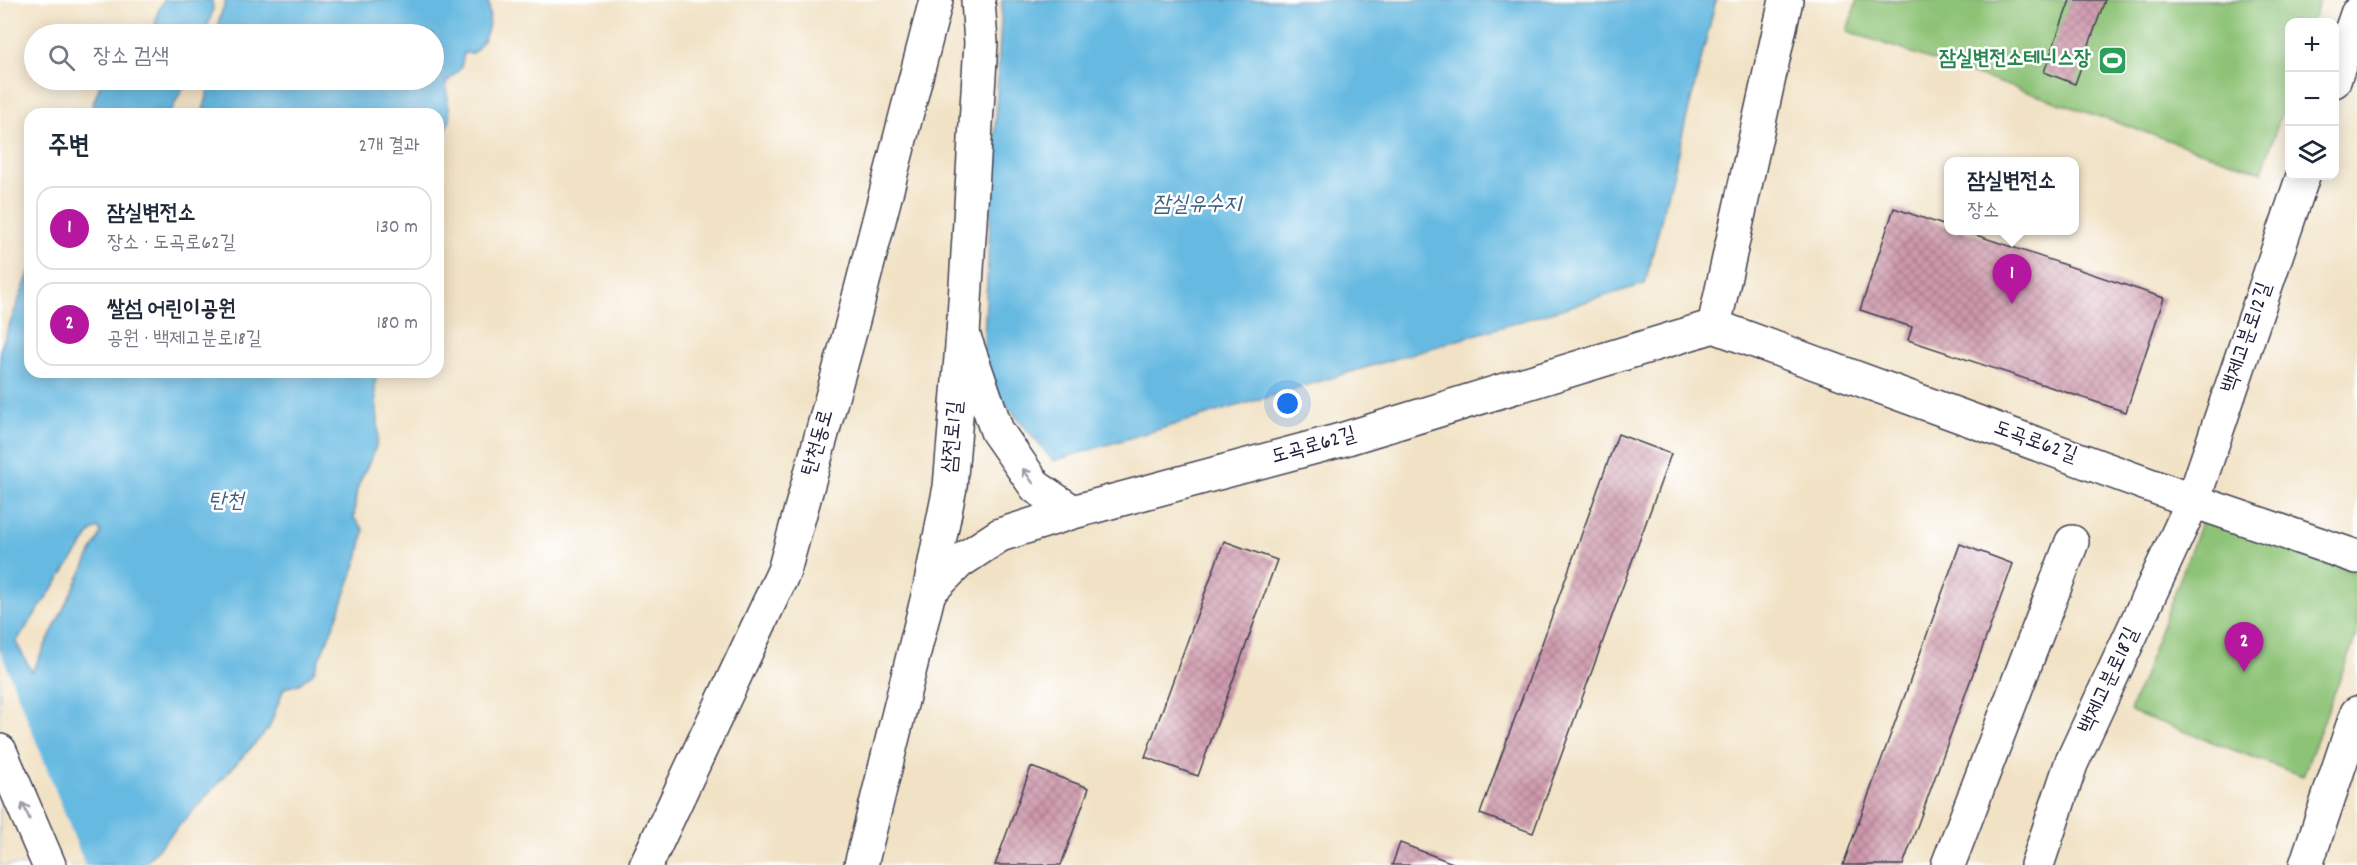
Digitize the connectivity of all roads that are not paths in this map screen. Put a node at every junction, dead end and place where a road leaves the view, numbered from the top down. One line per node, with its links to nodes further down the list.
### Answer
1 (936, 0): 18 (street, 탄천동로)
2 (978, 0): 8 (street, 삼전로1길)
3 (1786, 0): 7 (street)
4 (2357, 14): 5 (street)
5 (2337, 72)
6 (2301, 180): 9 (street, 백제고분로12길)
7 (1714, 326): 9 (street, 도곡로62길); 10 (street, 도곡로62길)
8 (963, 334): 10 (street, one-way to 8); 13 (street, 삼전로1길)
9 (2193, 501): 12 (street, 도곡로62길); 21 (street, 백제고분로18길)
10 (1073, 512): 13 (street, 도곡로62길)
11 (2072, 542): 20 (street)
12 (2357, 557)
13 (929, 592): 19 (street, 삼전로1길)
14 (2357, 713): 16 (street)
15 (0, 751): 17 (street, one-way to 15)
16 (2344, 793): 22 (street)
17 (49, 865)
18 (646, 865)
19 (861, 865)
20 (1948, 865)
21 (2037, 865)
22 (2306, 865)

